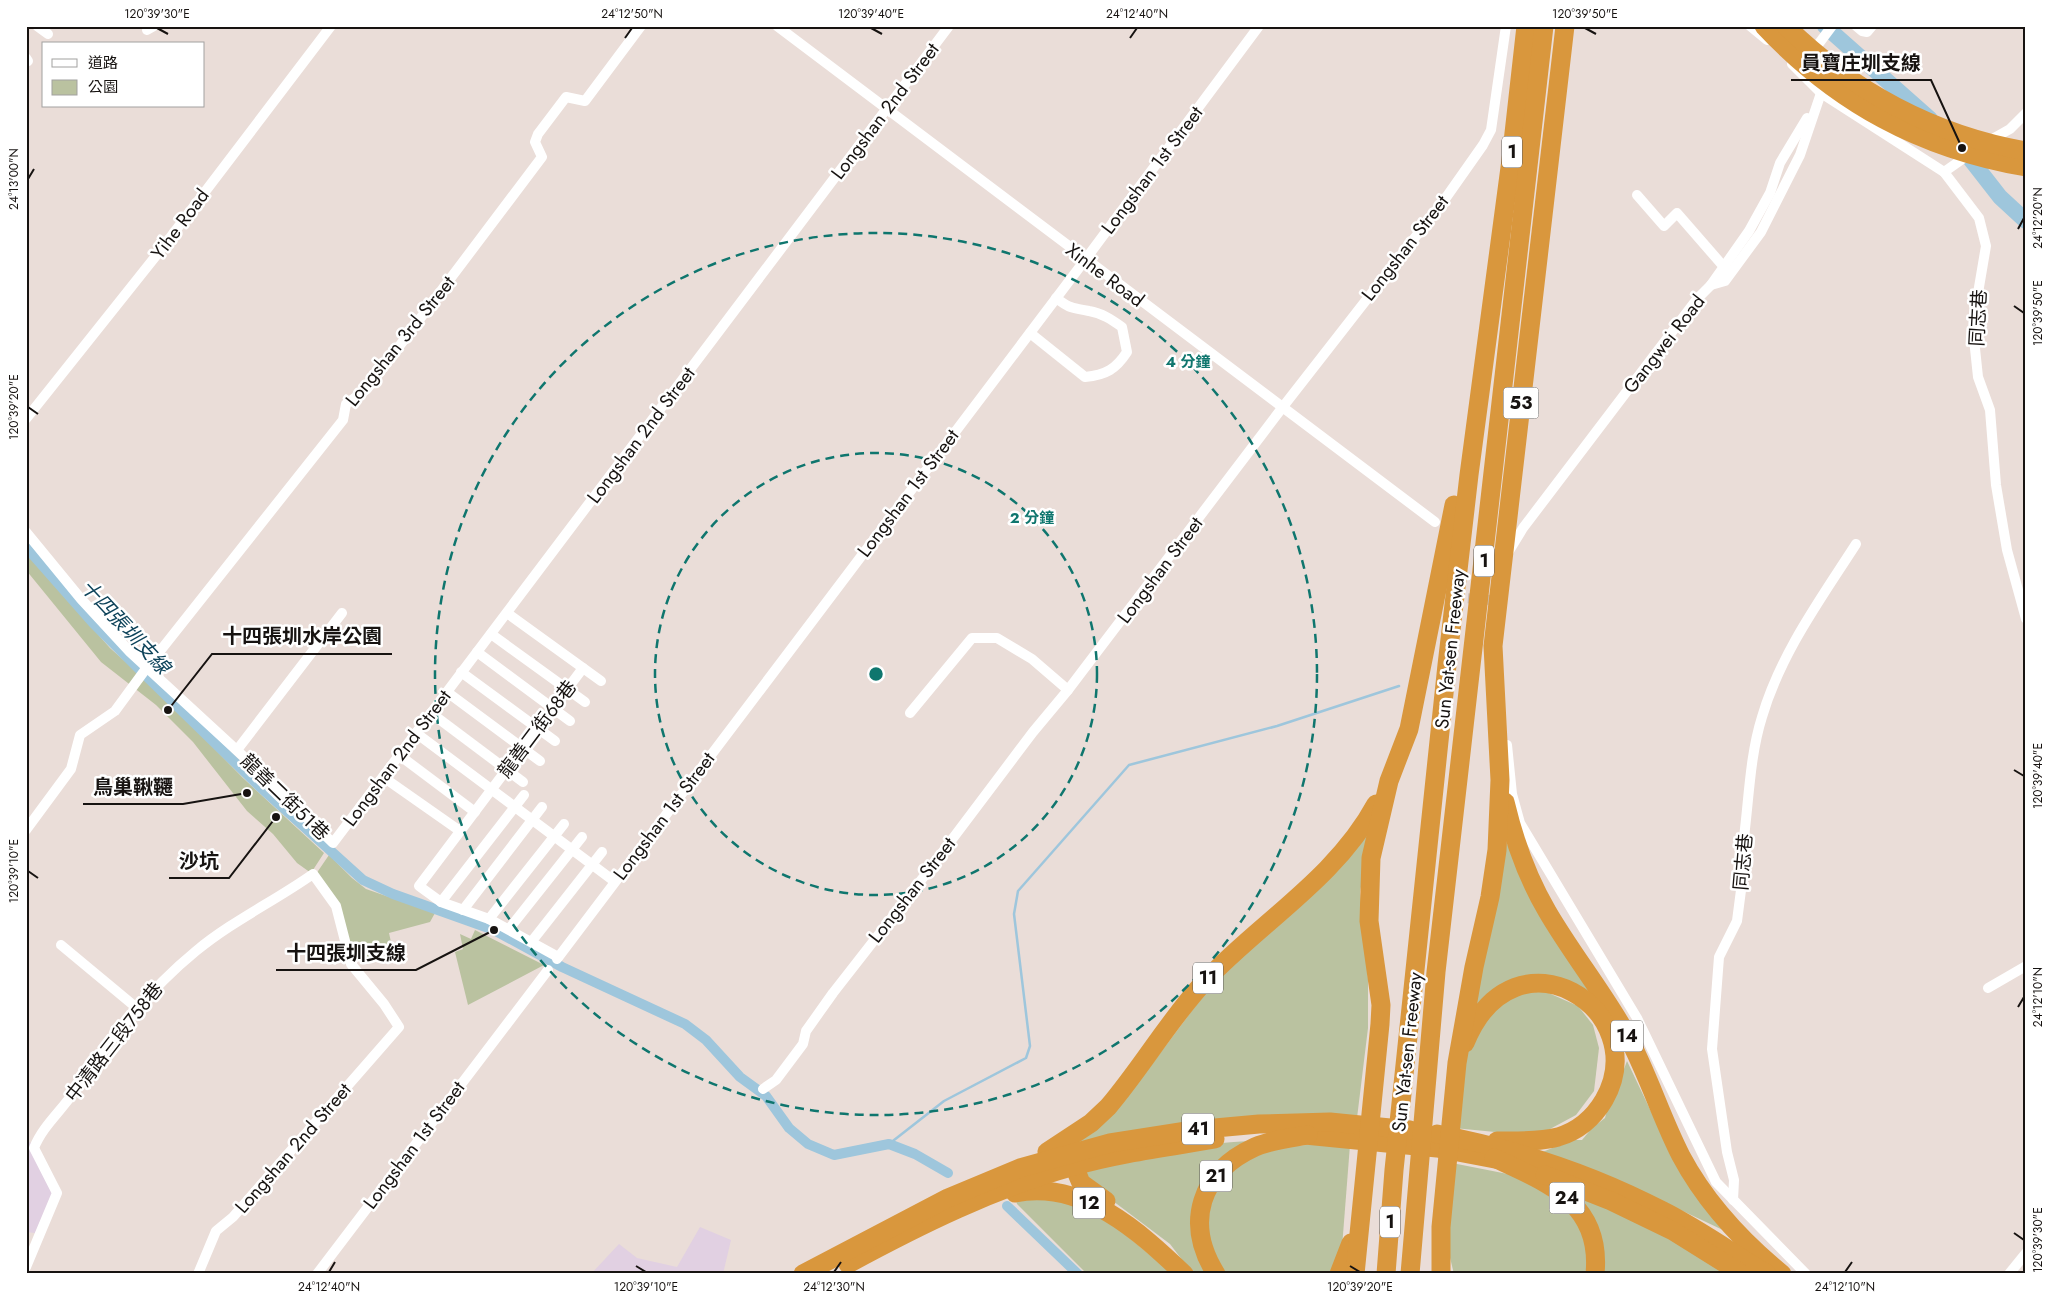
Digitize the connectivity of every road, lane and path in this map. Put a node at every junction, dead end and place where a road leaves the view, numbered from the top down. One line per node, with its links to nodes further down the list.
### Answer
1 (38, 26): 18 (street)
2 (331, 26): 38 (street, Yihe Road)
3 (641, 26): 47 (street, Longshan 3rd Street)
4 (777, 26): 23 (street, Xinhe Road)
5 (949, 26): 23 (street, Longshan 2nd Street)
6 (1259, 26): 31 (street, Longshan 1st Street)
7 (1506, 26): 37 (street, Longshan Street)
8 (1526, 26): 33 (highway, Sun Yat-sen Freeway / 1)
9 (1544, 26): 121 (highway, Sun Yat-sen Freeway / 1)
10 (1565, 26): 68 (highway, 53)
11 (1750, 26): 17 (street)
12 (1775, 26): 17 (street)
13 (1786, 26): 26 (highway)
14 (1832, 26): 21 (street)
15 (1856, 26): 16 (street)
16 (1872, 26)
17 (1765, 33): 21 (street); 27 (highway)
18 (48, 34)
19 (26, 58): 20 (street)
20 (26, 62)
21 (1799, 72): 22 (street)
22 (1820, 93): 28 (street, 同志巷); 32 (street); 34 (street, Gangwei Road)
23 (886, 109): 31 (street, Xinhe Road); 43 (street, Longshan 2nd Street)
24 (2026, 113): 25 (street)
25 (1983, 145): 28 (street); 29 (street)
26 (2026, 151)
27 (2026, 167)
28 (1944, 172): 44 (street, 同志巷)
29 (2026, 175)
30 (1638, 196): 32 (street)
31 (1085, 260): 35 (street, Longshan 1st Street); 37 (street, Xinhe Road)
32 (1724, 268): 34 (street)
33 (1496, 277): 69 (highway); 120 (highway, Sun Yat-sen Freeway / 1)
34 (1711, 285): 106 (street, Gangwei Road)
35 (1056, 298): 36 (street, Longshan 1st Street); 36 (street)
36 (1030, 333): 87 (street, Longshan 1st Street)
37 (1282, 408): 39 (street, Xinhe Road); 52 (street, Longshan Street)
38 (26, 419)
39 (1435, 522)
40 (26, 532): 47 (street, 龍善二街51巷)
41 (1856, 544): 106 (street, 同志巷)
42 (342, 613): 63 (street, 龍善二街51巷)
43 (506, 613): 45 (street, Longshan 2nd Street); 48 (street)
44 (2026, 619)
45 (491, 634): 46 (street, Longshan 2nd Street); 51 (street)
46 (477, 652): 49 (street, Longshan 2nd Street); 55 (street)
47 (146, 668): 63 (street, 龍善二街51巷); 78 (street)
48 (583, 668): 50 (street); 51 (street, 龍善二街68巷)
49 (461, 672): 53 (street, Longshan 2nd Street); 59 (street)
50 (600, 681)
51 (568, 689): 54 (street); 55 (street, 龍善二街68巷)
52 (1068, 690): 57 (street); 100 (street, Longshan Street)
53 (447, 692): 56 (street, Longshan 2nd Street); 62 (street)
54 (585, 702)
55 (553, 708): 58 (street); 59 (street, 龍善二街68巷)
56 (431, 713): 60 (street, Longshan 2nd Street); 66 (street)
57 (910, 713)
58 (570, 721)
59 (538, 729): 61 (street); 62 (street, 龍善二街68巷)
60 (416, 733): 64 (street, Longshan 2nd Street); 71 (street, 龍善二街68巷)
61 (555, 742)
62 (523, 748): 65 (street); 66 (street, 龍善二街68巷)
63 (237, 750): 82 (street, 龍善二街51巷)
64 (399, 754): 67 (street, Longshan 2nd Street); 75 (street)
65 (540, 761)
66 (507, 770): 70 (street); 71 (street, 龍善二街68巷)
67 (383, 776): 79 (street); 82 (street, Longshan 2nd Street)
68 (1500, 780): 99 (highway); 125 (highway, 14)
69 (1389, 781): 105 (highway, 11); 108 (highway)
70 (523, 782)
71 (492, 790): 73 (street); 75 (street, 龍善二街68巷)
72 (524, 795): 73 (street)
73 (515, 807): 76 (street); 88 (street)
74 (542, 807): 76 (street)
75 (475, 812): 79 (street, 龍善二街68巷)
76 (532, 820): 80 (street); 89 (street)
77 (564, 824): 80 (street)
78 (26, 830)
79 (460, 831): 88 (street, 龍善二街68巷)
80 (554, 836): 83 (street); 90 (street)
81 (582, 837): 83 (street)
82 (333, 843)
83 (572, 849): 85 (street); 91 (street)
84 (602, 852): 85 (street)
85 (592, 864): 87 (street); 92 (street)
86 (313, 874): 98 (street, 中清路三段758巷); 112 (street, Longshan 2nd Street)
87 (614, 881): 94 (street, Longshan 1st Street)
88 (441, 902): 89 (street, 龍善二街68巷)
89 (463, 910): 90 (street, 龍善二街68巷)
90 (490, 919): 91 (street, 龍善二街68巷)
91 (510, 929): 92 (street, 龍善二街68巷)
92 (532, 941): 94 (street, 龍善二街68巷)
93 (62, 945): 98 (street)
94 (557, 958)
95 (2026, 966): 97 (street)
96 (548, 970): 113 (street, Longshan 1st Street)
97 (1988, 988)
98 (138, 1009): 110 (street, 中清路三段758巷)
99 (1457, 1063): 102 (highway); 111 (highway)
100 (763, 1089)
101 (1309, 1134): 103 (highway); 104 (highway); 117 (highway, 21)
102 (1475, 1141): 104 (highway, 41); 124 (highway)
103 (1494, 1158): 122 (highway, 24); 123 (highway)
104 (1070, 1160): 105 (highway); 107 (highway); 116 (highway)
105 (1020, 1168): 114 (highway)
106 (1734, 1200): 126 (street)
107 (972, 1202): 115 (highway); 116 (highway, 12)
108 (1361, 1211): 118 (highway); 119 (highway)
109 (2026, 1253): 127 (street)
110 (26, 1267)
111 (1442, 1268)
112 (198, 1274)
113 (317, 1274)
114 (803, 1274)
115 (830, 1274)
116 (1185, 1274)
117 (1216, 1274)
118 (1339, 1274)
119 (1355, 1274)
120 (1386, 1274)
121 (1410, 1274)
122 (1595, 1274)
123 (1742, 1274)
124 (1767, 1274)
125 (1782, 1274)
126 (1806, 1274)
127 (2009, 1274)

